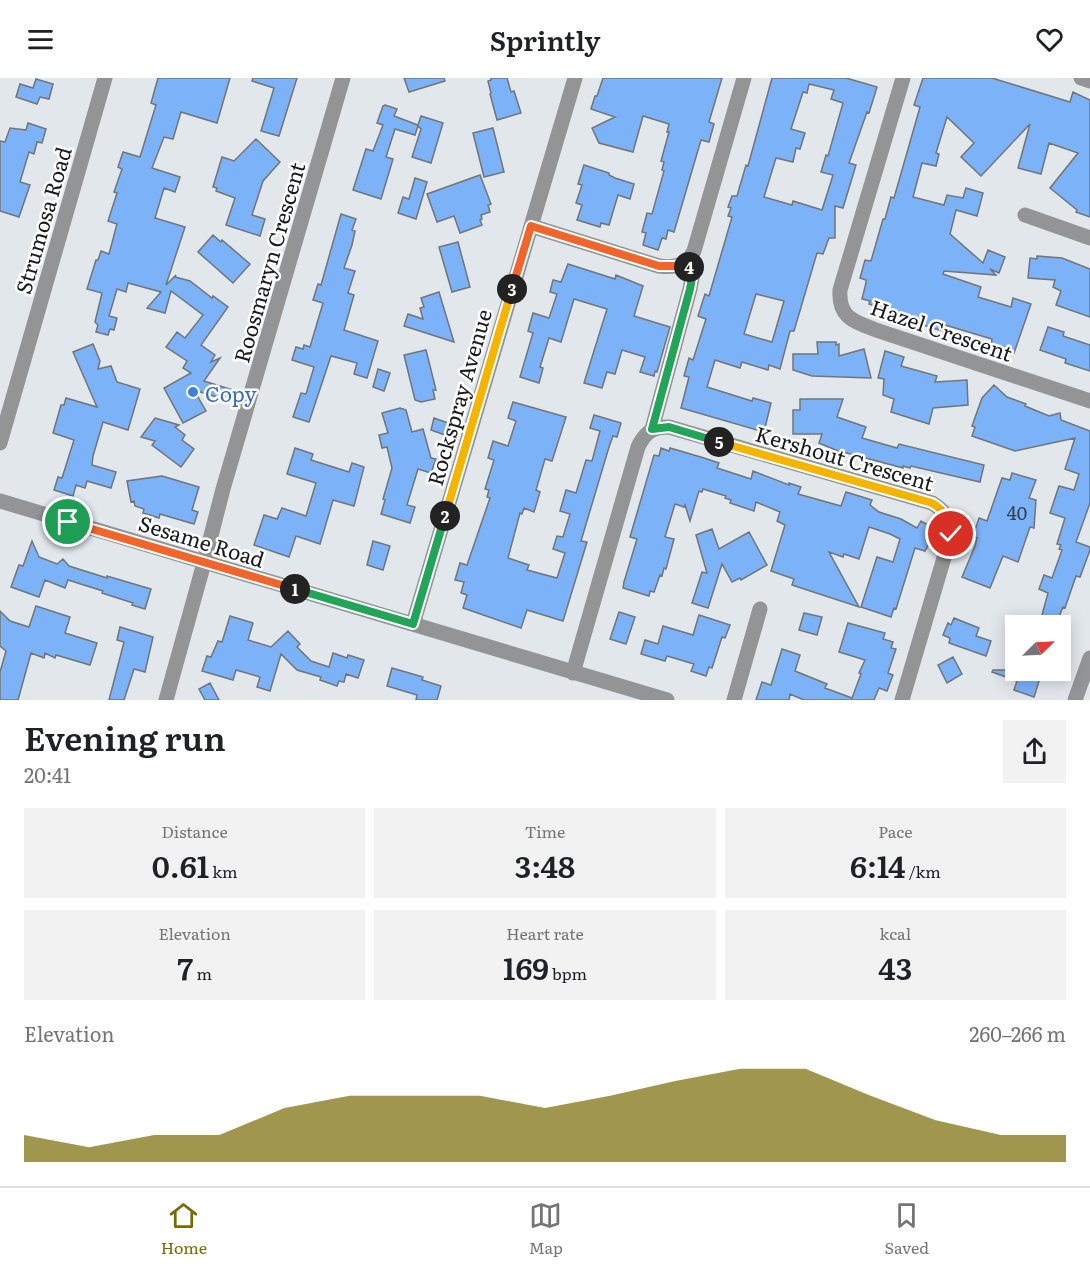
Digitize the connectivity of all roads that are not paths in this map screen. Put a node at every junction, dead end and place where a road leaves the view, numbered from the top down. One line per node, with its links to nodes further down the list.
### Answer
1 (105, 78): 14 (street, Strumosa Road)
2 (343, 78): 16 (street, Roosmaryn Crescent)
3 (575, 78): 9 (street, Rockspray Avenue)
4 (744, 78): 11 (street)
5 (903, 78): 12 (street, Hazel Crescent)
6 (1081, 78): 7 (street)
7 (1090, 81)
8 (1025, 215): 10 (street)
9 (531, 226): 11 (street); 18 (street, Rockspray Avenue)
10 (1090, 238)
11 (688, 262): 13 (street)
12 (1090, 401)
13 (652, 429): 20 (street); 25 (street, Kershout Crescent)
14 (0, 443)
15 (0, 501): 16 (street, Sesame Road)
16 (204, 563): 18 (street, Sesame Road); 22 (street, Roosmaryn Crescent)
17 (760, 609): 24 (street)
18 (413, 624): 20 (street, Sesame Road)
19 (1090, 658): 21 (street)
20 (573, 673): 23 (street, Sesame Road)
21 (1081, 698)
22 (166, 700)
23 (668, 700)
24 (734, 700)
25 (902, 700)

